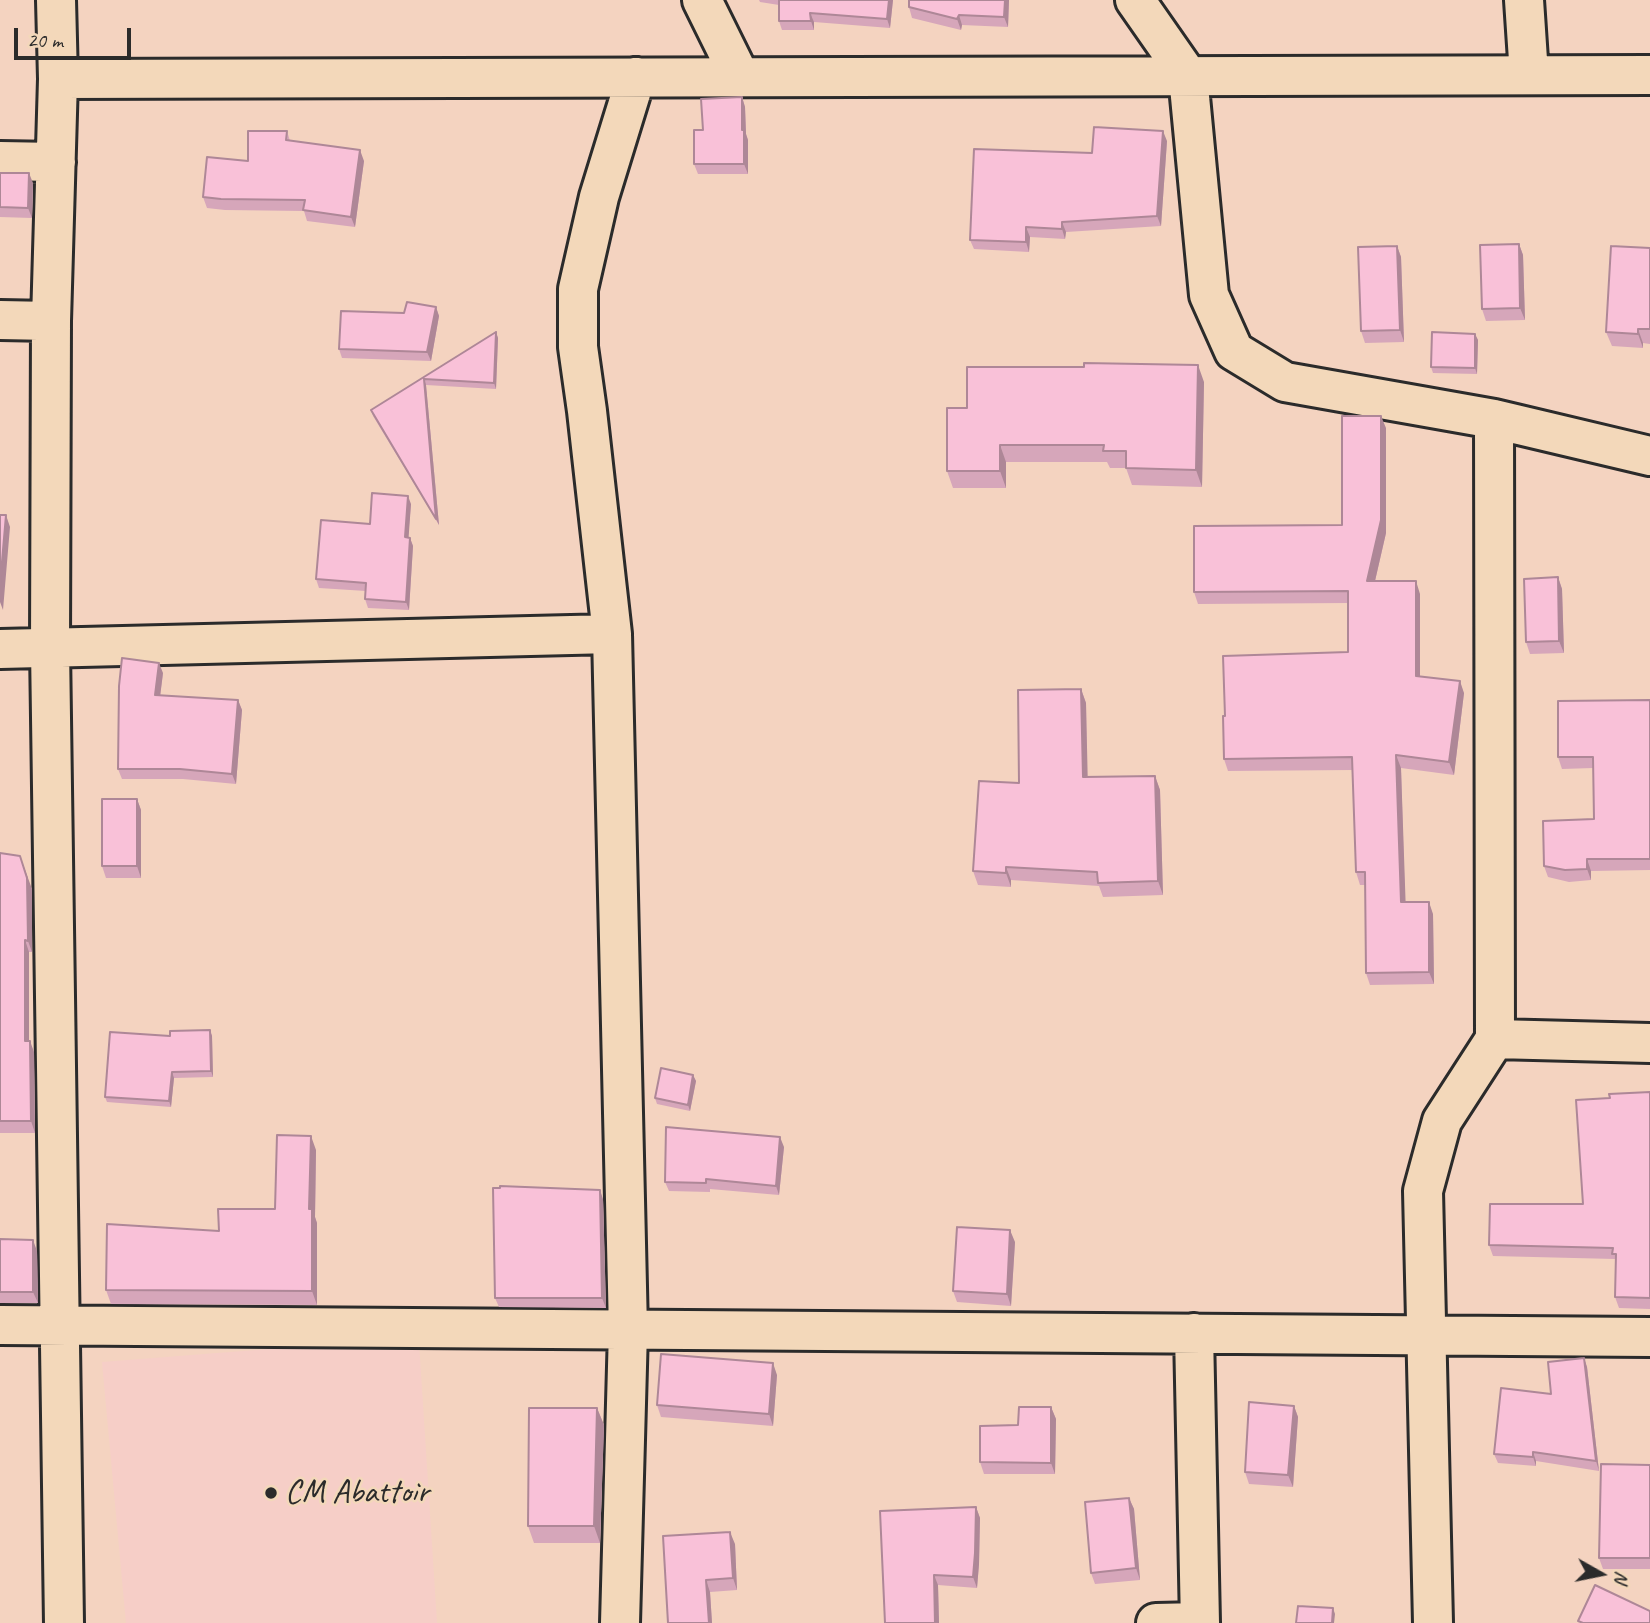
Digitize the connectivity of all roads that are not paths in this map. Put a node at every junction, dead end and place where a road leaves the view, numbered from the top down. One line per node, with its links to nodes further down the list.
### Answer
1 (56, 0): 10 (street)
2 (702, 0): 9 (street)
3 (1135, 0): 7 (street)
4 (1524, 0): 5 (street)
5 (1529, 75): 6 (street); 7 (street)
6 (1650, 75)
7 (1188, 76): 9 (street); 15 (street)
8 (636, 77): 9 (street); 10 (street); 17 (street)
9 (740, 77)
10 (58, 79): 12 (street)
11 (0, 161): 12 (street)
12 (56, 162): 14 (street)
13 (0, 320): 14 (street)
14 (51, 321): 18 (street)
15 (1494, 419): 16 (street); 20 (street)
16 (1650, 456)
17 (612, 634): 18 (street); 24 (street)
18 (50, 648): 19 (street); 23 (street)
19 (0, 649)
20 (1495, 1040): 21 (street); 26 (street)
21 (1650, 1043)
22 (0, 1325): 23 (street)
23 (60, 1325): 24 (street); 28 (street)
24 (628, 1330): 25 (street); 29 (street)
25 (1194, 1334): 26 (street); 31 (street)
26 (1427, 1336): 27 (street); 32 (street)
27 (1650, 1337)
28 (65, 1623)
29 (620, 1623)
30 (1156, 1623): 31 (street)
31 (1200, 1623)
32 (1433, 1623)

